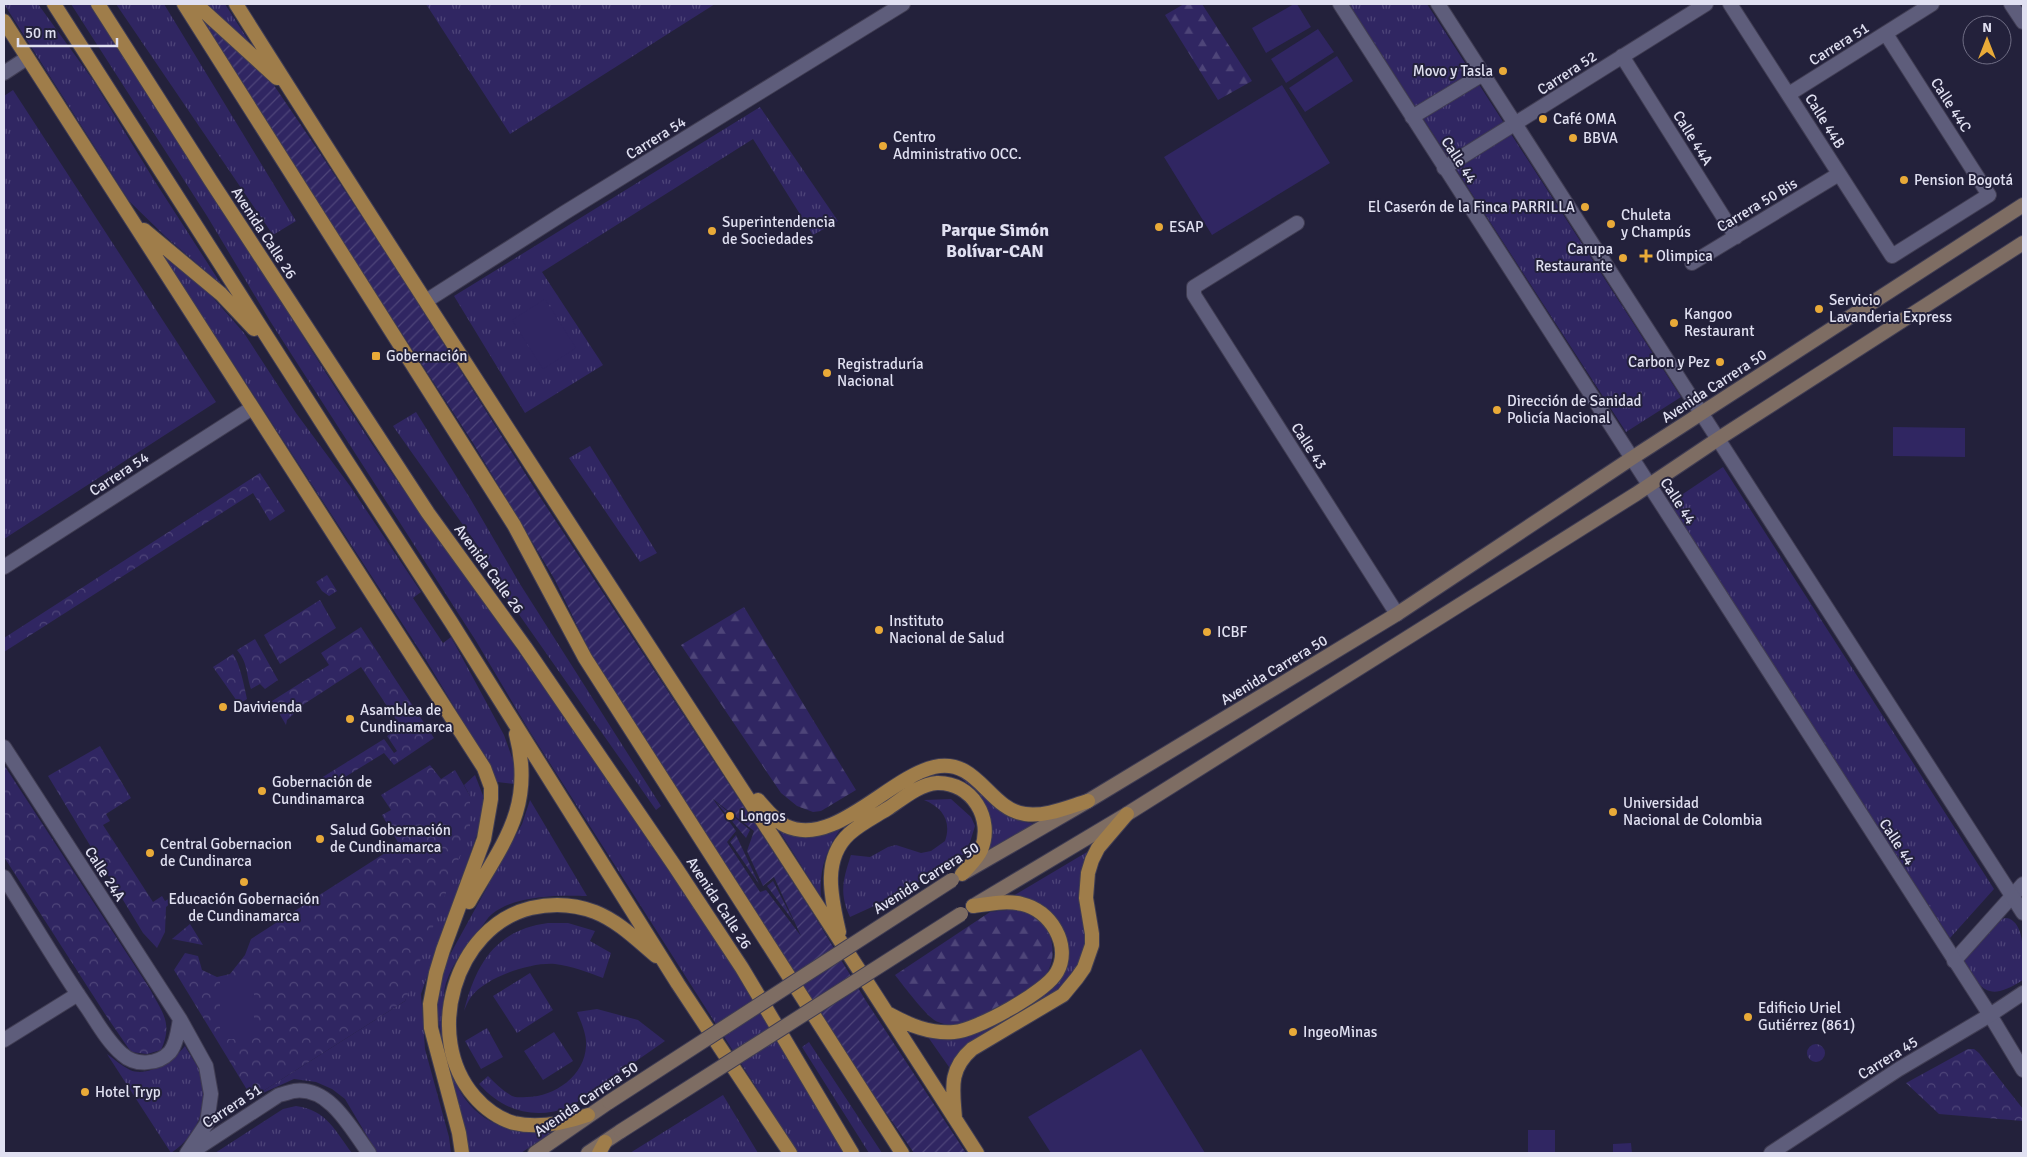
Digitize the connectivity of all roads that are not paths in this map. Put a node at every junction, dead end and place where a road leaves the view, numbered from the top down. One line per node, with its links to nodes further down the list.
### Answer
1 (98, 4): 75 (main road, Avenida Calle 26)
2 (184, 4): 76 (main road, Avenida Calle 26)
3 (196, 4): 20 (main road)
4 (236, 4): 20 (main road)
5 (903, 4): 33 (street, Carrera 54)
6 (1340, 4): 22 (street, Calle 44)
7 (1438, 4): 19 (street)
8 (1706, 4): 16 (street, Carrera 52)
9 (1730, 4): 21 (street, Calle 44B)
10 (1932, 4): 15 (street, Carrera 51)
11 (2011, 4): 14 (street)
12 (58, 7): 34 (main road)
13 (4, 21): 17 (main road)
14 (2023, 22)
15 (1886, 34): 21 (street, Carrera 51); 31 (street, Calle 44C)
16 (1622, 56): 23 (street, Carrera 52); 29 (street, Calle 44A)
17 (27, 58): 18 (street); 27 (main road)
18 (4, 73)
19 (1483, 74): 22 (street); 23 (street)
20 (292, 92): 33 (main road)
21 (1789, 94): 25 (street, Calle 44B)
22 (1412, 117): 24 (street, Calle 44)
23 (1516, 124): 24 (street, Carrera 52); 36 (street)
24 (1444, 168): 38 (street, Calle 44)
25 (1839, 174): 29 (street, Carrera 50 Bis); 31 (street, Calle 44B)
26 (2023, 205): 36 (main road, Avenida Carrera 50)
27 (128, 215): 34 (main road); 35 (main road)
28 (1297, 223): 41 (street, Calle 43)
29 (1736, 237): 32 (street, Carrera 50 Bis)
30 (2023, 243): 37 (main road)
31 (1892, 256)
32 (1692, 263)
33 (426, 301): 44 (main road)
34 (279, 355): 42 (main road)
35 (252, 408): 40 (street, Carrera 54); 53 (main road)
36 (1702, 413): 37 (street); 38 (main road, Avenida Carrera 50)
37 (1718, 439): 39 (main road); 50 (street)
38 (1632, 458): 39 (street, Calle 44); 41 (main road, Avenida Carrera 50)
39 (1649, 485): 46 (main road); 55 (street, Calle 44)
40 (4, 567)
41 (1397, 614): 45 (main road, Avenida Carrera 50)
42 (513, 723): 53 (main road); 56 (main road)
43 (4, 747): 61 (street, Calle 24A)
44 (728, 766): 45 (main road); 54 (main road)
45 (1088, 801): 48 (main road, Avenida Carrera 50)
46 (1127, 814): 51 (main road); 65 (main road)
47 (4, 877): 58 (street)
48 (957, 877): 54 (main road); 64 (main road, Avenida Carrera 50, bridge)
49 (2023, 884): 50 (street)
50 (2013, 895): 52 (street); 55 (street)
51 (967, 910): 59 (main road); 67 (main road, bridge)
52 (2023, 913)
53 (452, 930): 70 (main road)
54 (840, 940): 59 (main road)
55 (1954, 961): 60 (street, Calle 44)
56 (666, 964): 64 (main road); 66 (main road)
57 (2023, 993): 60 (street, Carrera 45)
58 (78, 994): 61 (street); 62 (street)
59 (887, 1013): 65 (main road)
60 (1990, 1015): 63 (street, Calle 44); 78 (street, Carrera 45)
61 (180, 1019): 68 (street, Calle 24A)
62 (4, 1040)
63 (2023, 1070)
64 (588, 1115): 71 (main road, Avenida Carrera 50)
65 (955, 1119): 77 (main road)
66 (780, 1139): 73 (main road); 74 (main road)
67 (602, 1148): 72 (main road)
68 (188, 1153): 69 (street, Carrera 51)
69 (369, 1153)
70 (462, 1153)
71 (535, 1153)
72 (588, 1153)
73 (784, 1153)
74 (790, 1153)
75 (852, 1153)
76 (902, 1153)
77 (977, 1153)
78 (1771, 1153)

